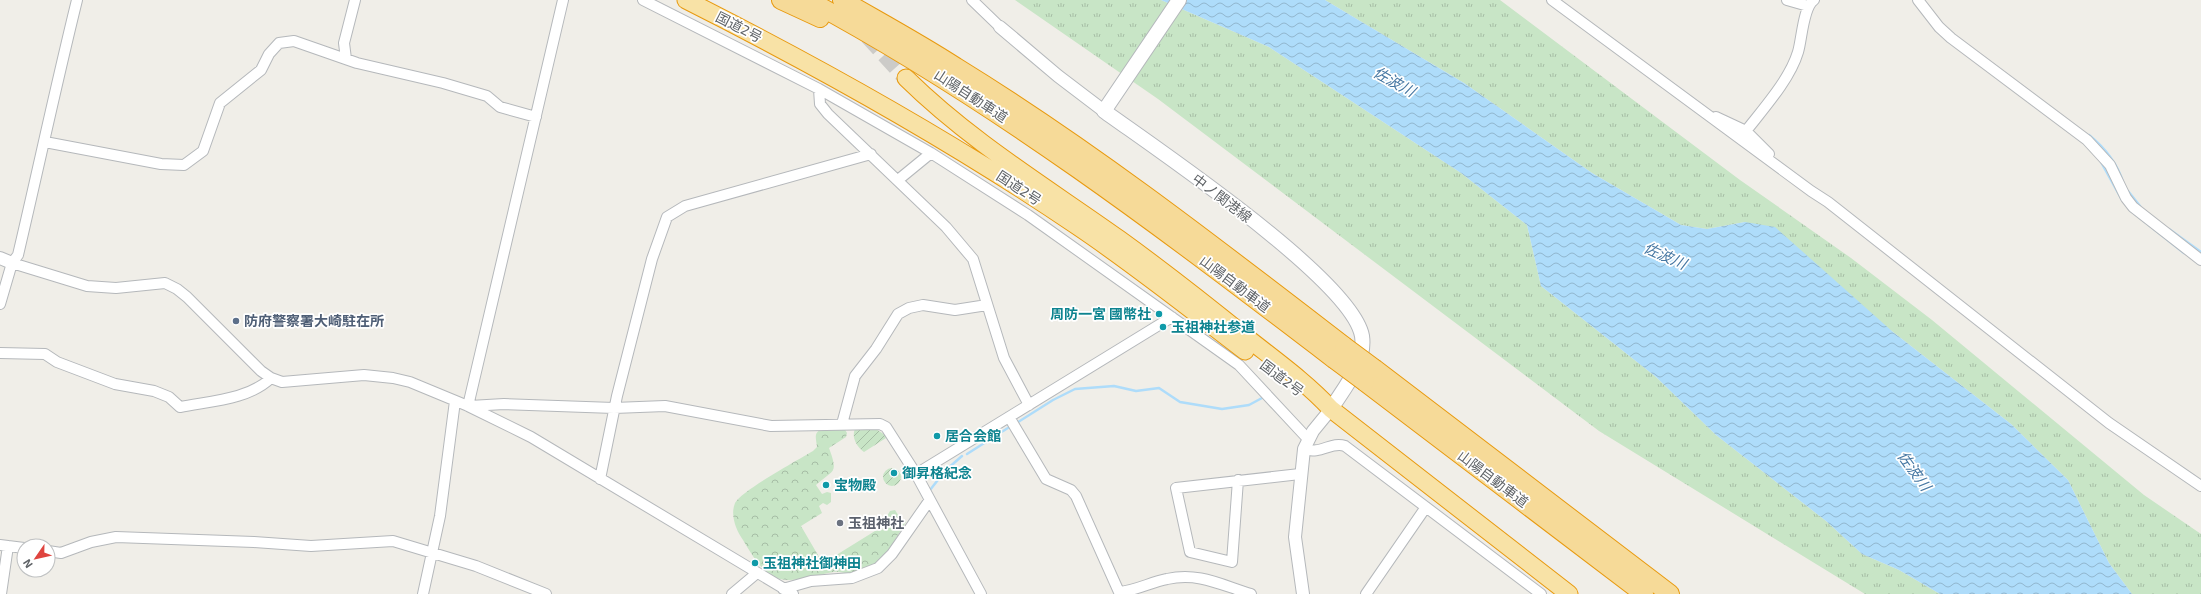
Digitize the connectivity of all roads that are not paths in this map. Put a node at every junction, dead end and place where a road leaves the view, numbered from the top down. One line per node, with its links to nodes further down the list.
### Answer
1 (77, 0): 26 (street)
2 (355, 0): 18 (street)
3 (563, 0): 24 (street)
4 (643, 0): 20 (street)
5 (686, 0): 45 (highway, 国道2号)
6 (781, 0): 21 (highway)
7 (808, 0): 21 (highway, 山陽自動車道)
8 (842, 0): 17 (highway, 山陽自動車道)
9 (859, 0): 17 (highway)
10 (972, 0): 16 (street)
11 (1179, 0): 22 (main road)
12 (1552, 0): 23 (street)
13 (1787, 0): 15 (street)
14 (1918, 0): 32 (street)
15 (1811, 3): 25 (street)
16 (1000, 27): 22 (street)
17 (903, 35): 37 (highway, 山陽自動車道)
18 (346, 59): 24 (street); 26 (street)
19 (906, 78): 45 (highway, 国道2号)
20 (819, 89): 27 (street); 28 (street)
21 (974, 97): 37 (highway, 山陽自動車道)
22 (1104, 112): 45 (main road, 中ノ関港線)
23 (1706, 115): 25 (street); 29 (street)
24 (536, 116): 43 (street)
25 (1746, 131): 29 (street)
26 (45, 142): 33 (street)
27 (932, 153): 30 (street); 36 (street)
28 (871, 154): 30 (street); 44 (street)
29 (1774, 164): 53 (street)
30 (898, 180): 35 (street)
31 (0, 258): 33 (street)
32 (2201, 260)
33 (12, 263): 34 (street); 40 (street)
34 (0, 304)
35 (987, 305): 42 (street); 47 (street)
36 (1172, 317): 42 (street); 48 (street)
37 (1339, 352): 39 (highway, 山陽自動車道, bridge)
38 (0, 353): 40 (street)
39 (1370, 376): 74 (highway, 山陽自動車道); 75 (highway, 山陽自動車道)
40 (271, 378): 41 (street)
41 (456, 401): 43 (street); 59 (street)
42 (1029, 405): 46 (street)
43 (468, 406): 44 (street); 51 (street)
44 (614, 408): 47 (street); 51 (street)
45 (1331, 409): 48 (street); 73 (highway, 国道2号)
46 (1009, 417): 49 (street); 62 (street)
47 (842, 424): 49 (street)
48 (1306, 444): 50 (street); 55 (street)
49 (916, 474): 54 (street)
50 (1300, 474): 52 (street); 70 (street)
51 (600, 479): 60 (street)
52 (1238, 480): 52 (street)
53 (2201, 486)
54 (929, 501): 61 (street); 68 (street)
55 (1426, 507): 71 (street); 72 (street)
56 (4, 545): 57 (street); 63 (street)
57 (16, 547)
58 (56, 552): 59 (street)
59 (433, 552): 64 (street); 65 (street)
60 (757, 573): 61 (street); 66 (street)
61 (783, 589): 67 (street)
62 (1118, 593): 69 (street)
63 (1, 594)
64 (423, 594)
65 (546, 594)
66 (732, 594)
67 (793, 594)
68 (981, 594)
69 (1251, 594)
70 (1303, 594)
71 (1366, 594)
72 (1541, 594)
73 (1570, 594)
74 (1644, 594)
75 (1670, 594)

